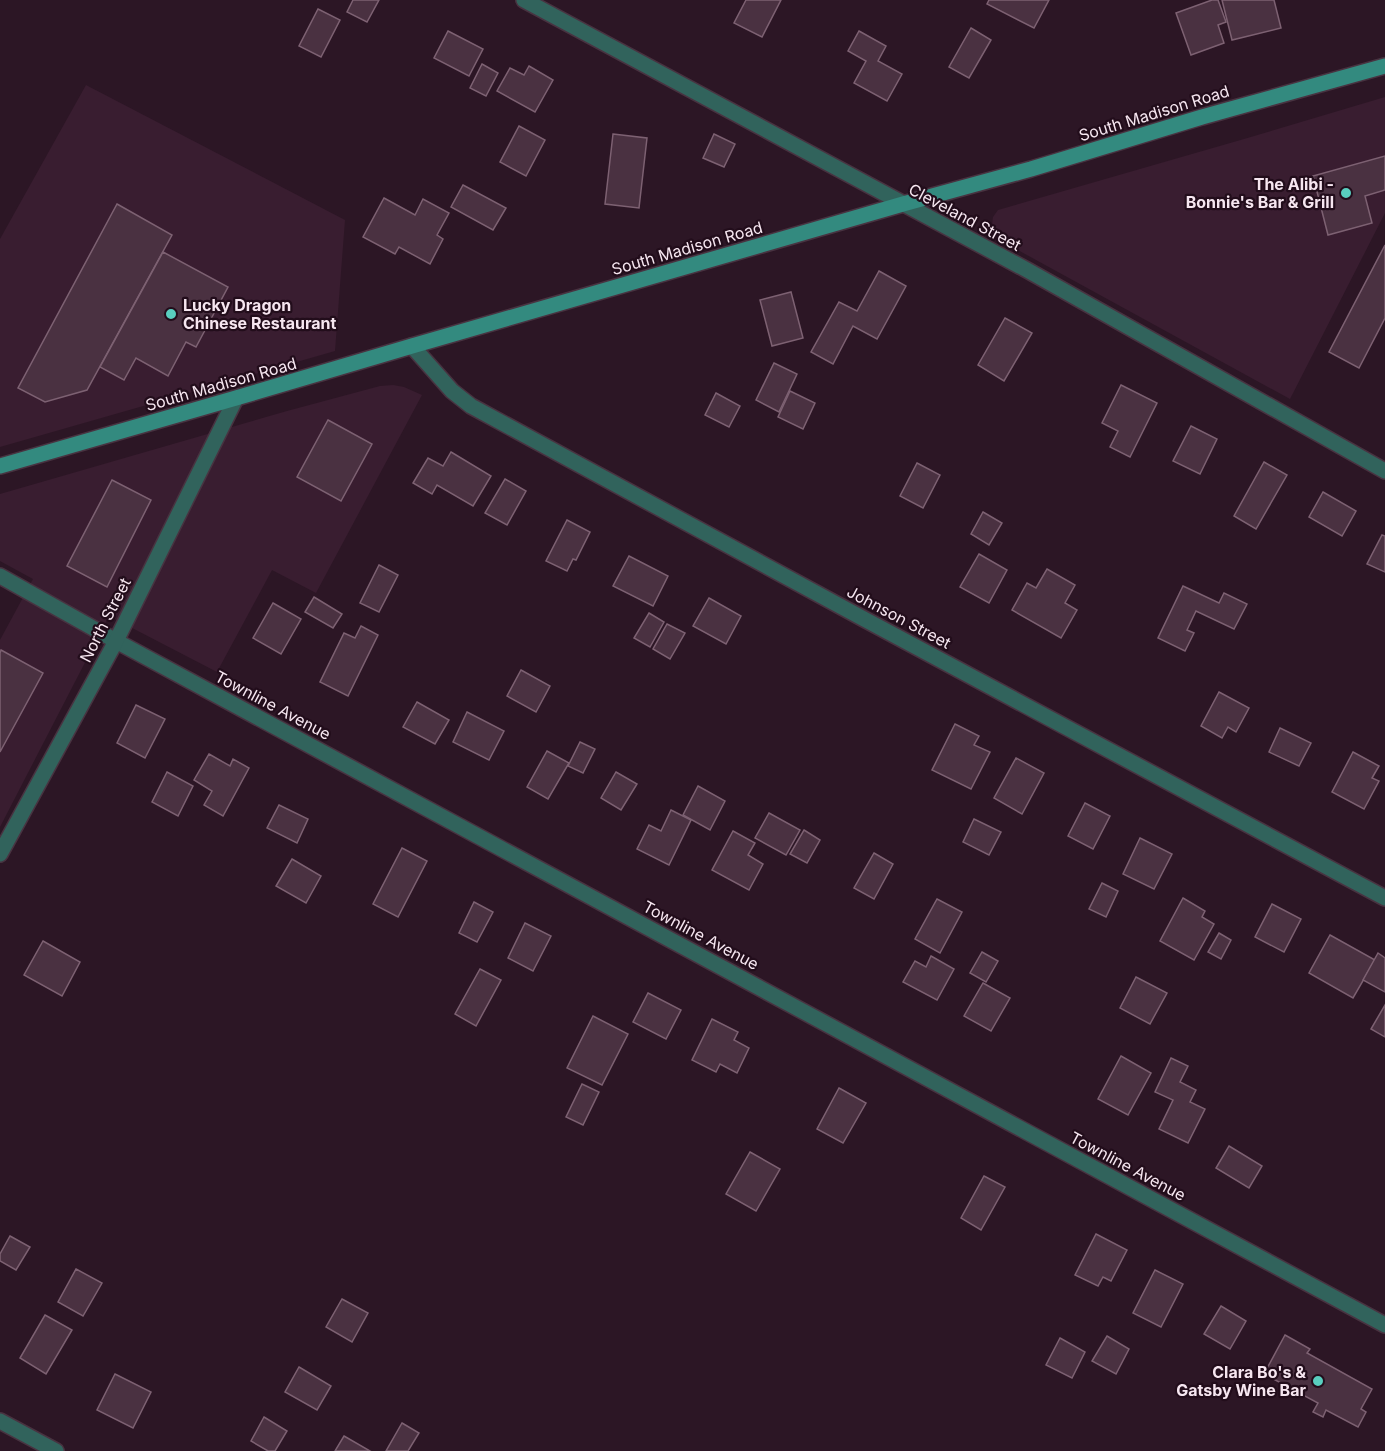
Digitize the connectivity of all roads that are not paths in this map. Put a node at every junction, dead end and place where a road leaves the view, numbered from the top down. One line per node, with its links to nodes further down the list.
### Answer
1 (524, 0): 3 (street, Cleveland Street)
2 (1385, 66): 3 (main road, South Madison Road)
3 (903, 204): 4 (main road, South Madison Road); 7 (street, Cleveland Street)
4 (412, 346): 5 (main road, South Madison Road); 11 (street, Johnson Street)
5 (236, 398): 6 (main road, South Madison Road); 9 (street, North Street)
6 (0, 466)
7 (1385, 471)
8 (0, 576): 9 (street, Townline Avenue)
9 (116, 640): 10 (street, North Street); 12 (street, Townline Avenue)
10 (0, 854)
11 (1385, 898)
12 (1385, 1325)
13 (0, 1420): 14 (street)
14 (56, 1451)

